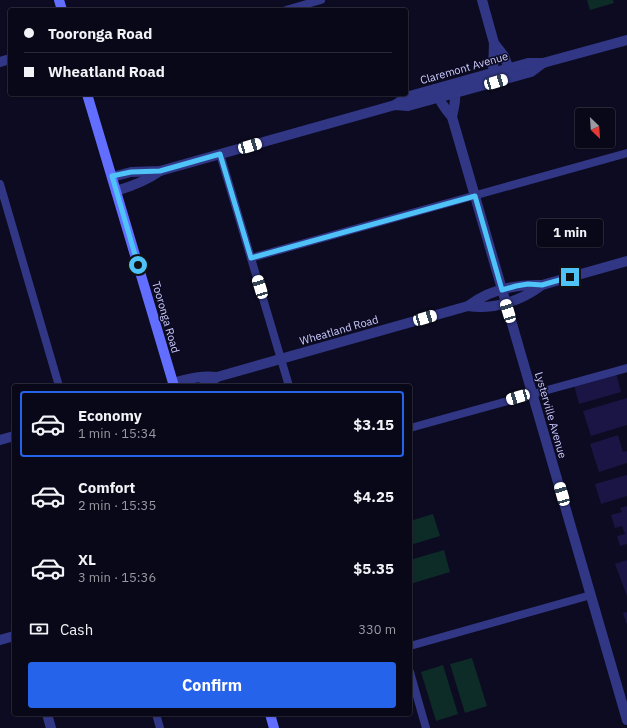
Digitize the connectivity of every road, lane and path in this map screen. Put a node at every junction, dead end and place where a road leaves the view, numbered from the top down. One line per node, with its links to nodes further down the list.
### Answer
1 (321, 0): 3 (lane)
2 (482, 0): 5 (street)
3 (293, 8)
4 (627, 40): 6 (street, Claremont Avenue)
5 (494, 43): 6 (street); 7 (street)
6 (511, 73): 7 (street, Claremont Avenue)
7 (495, 77): 8 (street, Claremont Avenue)
8 (454, 89): 9 (street, Claremont Avenue); 11 (street, Lysterville Avenue)
9 (437, 93): 11 (street, Lysterville Avenue); 13 (street, Claremont Avenue)
10 (88, 96): 15 (main road, Tooronga Road)
11 (452, 117): 18 (street, Lysterville Avenue)
12 (627, 153): 18 (lane)
13 (220, 154): 14 (street, Claremont Avenue); 19 (lane)
14 (160, 171): 15 (street, Claremont Avenue); 17 (street, Claremont Avenue)
15 (112, 176): 17 (main road, Tooronga Road)
16 (0, 184): 28 (lane)
17 (116, 191): 29 (main road, Tooronga Road)
18 (475, 196): 19 (lane); 22 (street, Lysterville Avenue)
19 (251, 258): 25 (lane)
20 (627, 261): 21 (street, Wheatland Road)
21 (542, 285): 22 (street, Wheatland Road); 23 (street, Wheatland Road)
22 (502, 290): 23 (street, Lysterville Avenue); 24 (street, Wheatland Road)
23 (506, 303): 24 (street, Wheatland Road); 33 (street, Lysterville Avenue)
24 (468, 306): 25 (street, Wheatland Road)
25 (281, 359): 27 (street, Wheatland Road); 32 (lane)
26 (627, 368): 33 (lane)
27 (217, 377): 30 (street, Wheatland Road); 31 (street, Wheatland Road)
28 (58, 384)
29 (173, 384)
30 (175, 384)
31 (208, 384)
32 (288, 384)
33 (532, 393): 34 (lane); 37 (street, Lysterville Avenue)
34 (412, 427)
35 (12, 437): 36 (street)
36 (0, 440)
37 (591, 595): 40 (lane); 45 (street, Lysterville Avenue)
38 (12, 637): 39 (street)
39 (0, 640)
40 (412, 645)
41 (412, 679): 49 (lane)
42 (48, 716): 46 (street)
43 (157, 716): 47 (lane)
44 (271, 716): 48 (main road)
45 (627, 720)
46 (51, 728)
47 (160, 728)
48 (274, 728)
49 (426, 728)

